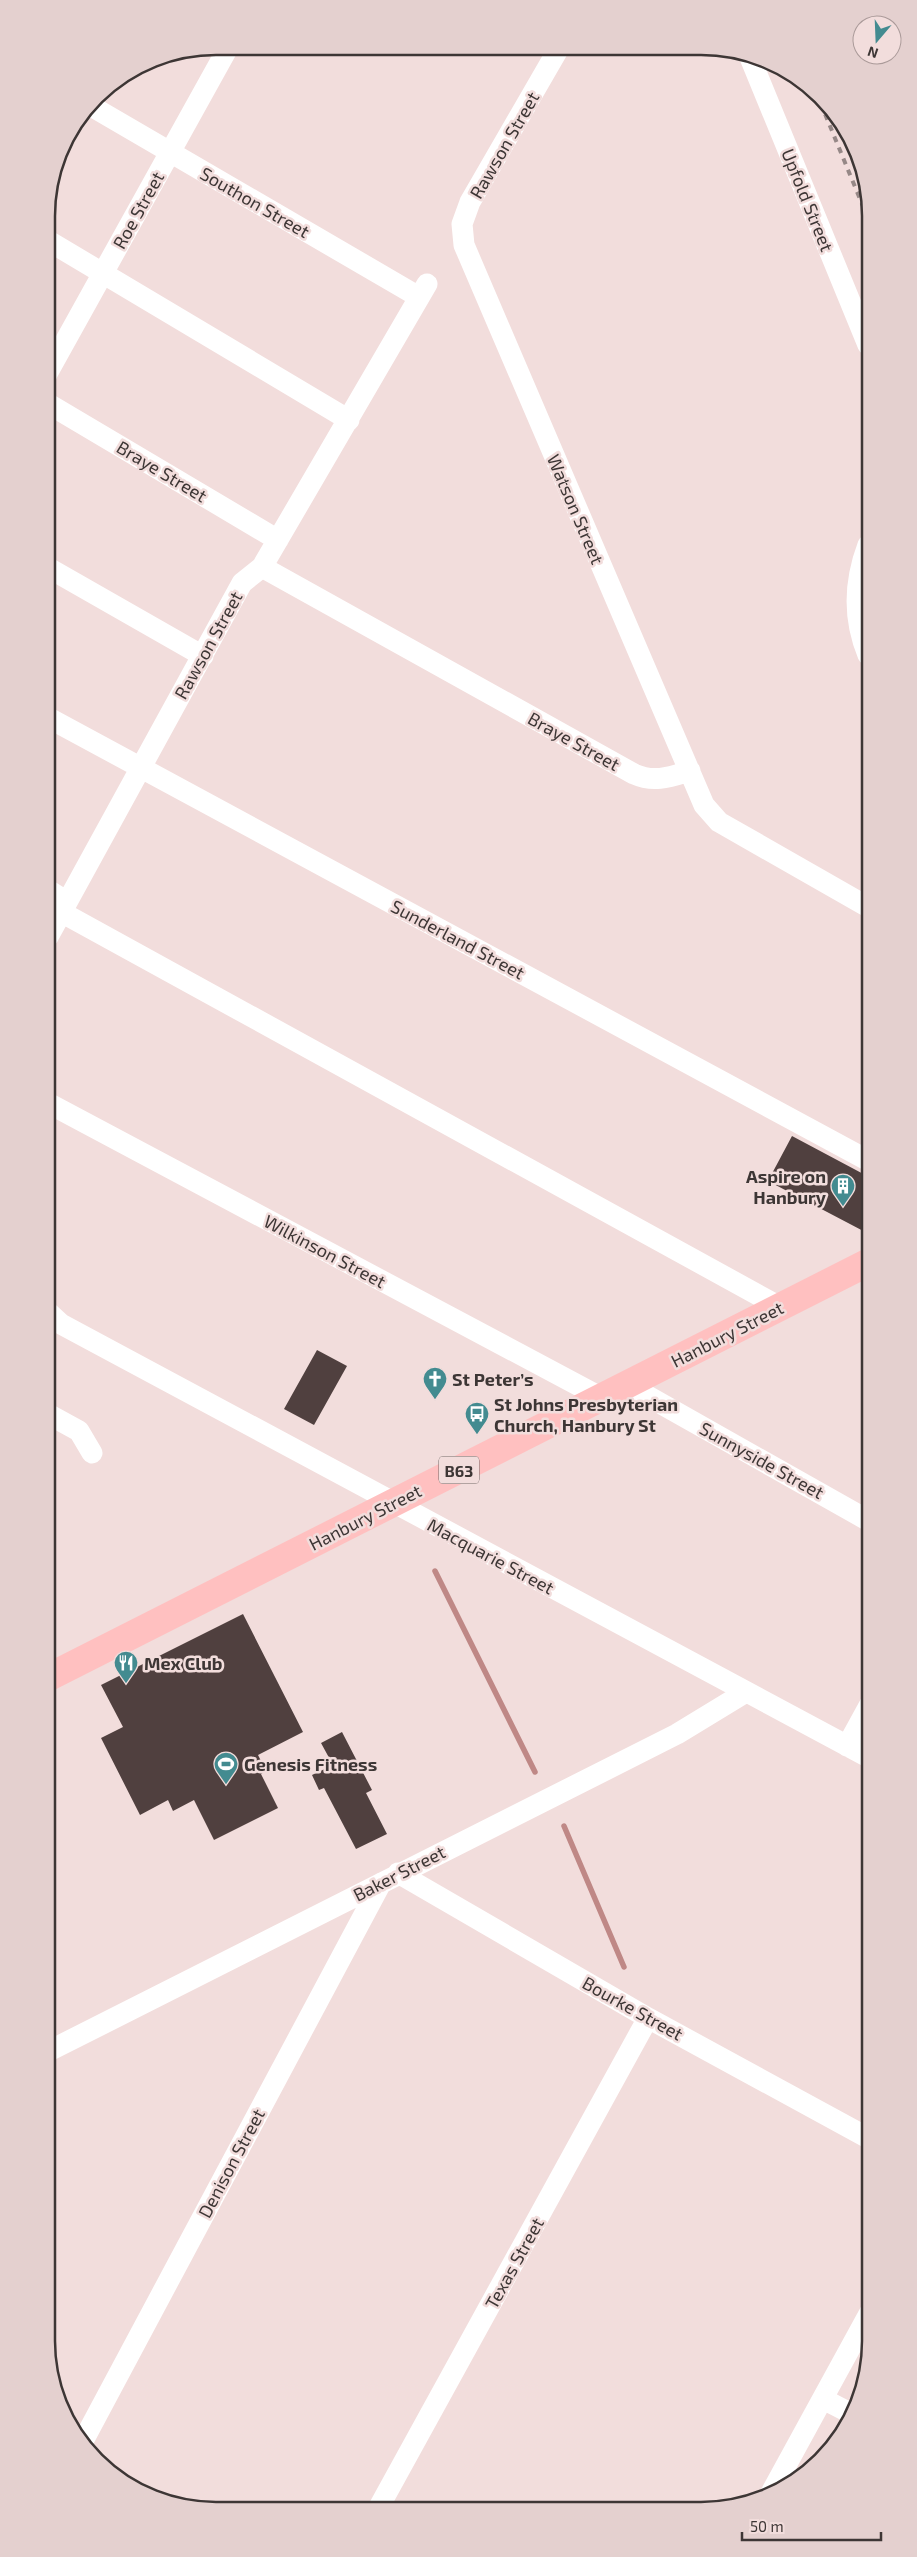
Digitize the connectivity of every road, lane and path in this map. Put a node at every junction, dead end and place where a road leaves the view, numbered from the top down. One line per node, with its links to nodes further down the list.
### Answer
1 (224, 55): 5 (street, Roe Street)
2 (552, 55): 7 (street, Rawson Street)
3 (753, 64): 10 (street, Upfold Street)
4 (96, 109): 5 (street, Southon Street)
5 (170, 152): 8 (street, Roe Street); 9 (street, Southon Street)
6 (55, 245): 8 (street)
7 (464, 246): 22 (street, Watson Street)
8 (103, 273): 11 (street, Roe Street); 13 (street)
9 (423, 290): 13 (street, Rawson Street)
10 (862, 330)
11 (55, 360)
12 (55, 408): 14 (street, Braye Street)
13 (348, 420): 14 (street, Rawson Street)
14 (278, 540): 16 (street, Rawson Street)
15 (862, 565): 18 (street)
16 (262, 567): 19 (street, Rawson Street); 22 (street, Braye Street)
17 (55, 572): 19 (street)
18 (862, 636)
19 (203, 656): 21 (street, Rawson Street)
20 (55, 721): 21 (street, Sunderland Street)
21 (141, 766): 25 (street, Rawson Street); 28 (street, Sunderland Street)
22 (690, 772): 24 (street)
23 (55, 897): 25 (street)
24 (862, 904)
25 (64, 907): 26 (street, Rawson Street); 30 (street)
26 (55, 924)
27 (55, 1107): 33 (street, Wilkinson Street)
28 (862, 1157)
29 (862, 1266): 30 (main road, Hanbury Street / B63)
30 (780, 1307): 32 (main road, Hanbury Street / B63)
31 (55, 1322): 36 (street, Macquarie Street)
32 (628, 1385): 33 (main road, Hanbury Street / B63); 37 (street, Sunnyside Street)
33 (602, 1398): 36 (main road, Hanbury Street / B63)
34 (55, 1418): 35 (street)
35 (92, 1453)
36 (393, 1504): 38 (main road, Hanbury Street / B63); 39 (street, Macquarie Street)
37 (862, 1517)
38 (55, 1674)
39 (746, 1692): 41 (street, Macquarie Street); 43 (street, Baker Street)
40 (862, 1719): 41 (street)
41 (847, 1746): 42 (street, Macquarie Street)
42 (862, 1754)
43 (389, 1878): 44 (street, Bourke Street); 45 (street, Baker Street); 50 (street, Denison Street)
44 (648, 2018): 46 (street, Bourke Street); 52 (street, Texas Street)
45 (55, 2048)
46 (862, 2135)
47 (862, 2327): 48 (street)
48 (823, 2398): 49 (street); 51 (street)
49 (846, 2411)
50 (86, 2436)
51 (777, 2482)
52 (382, 2502)

